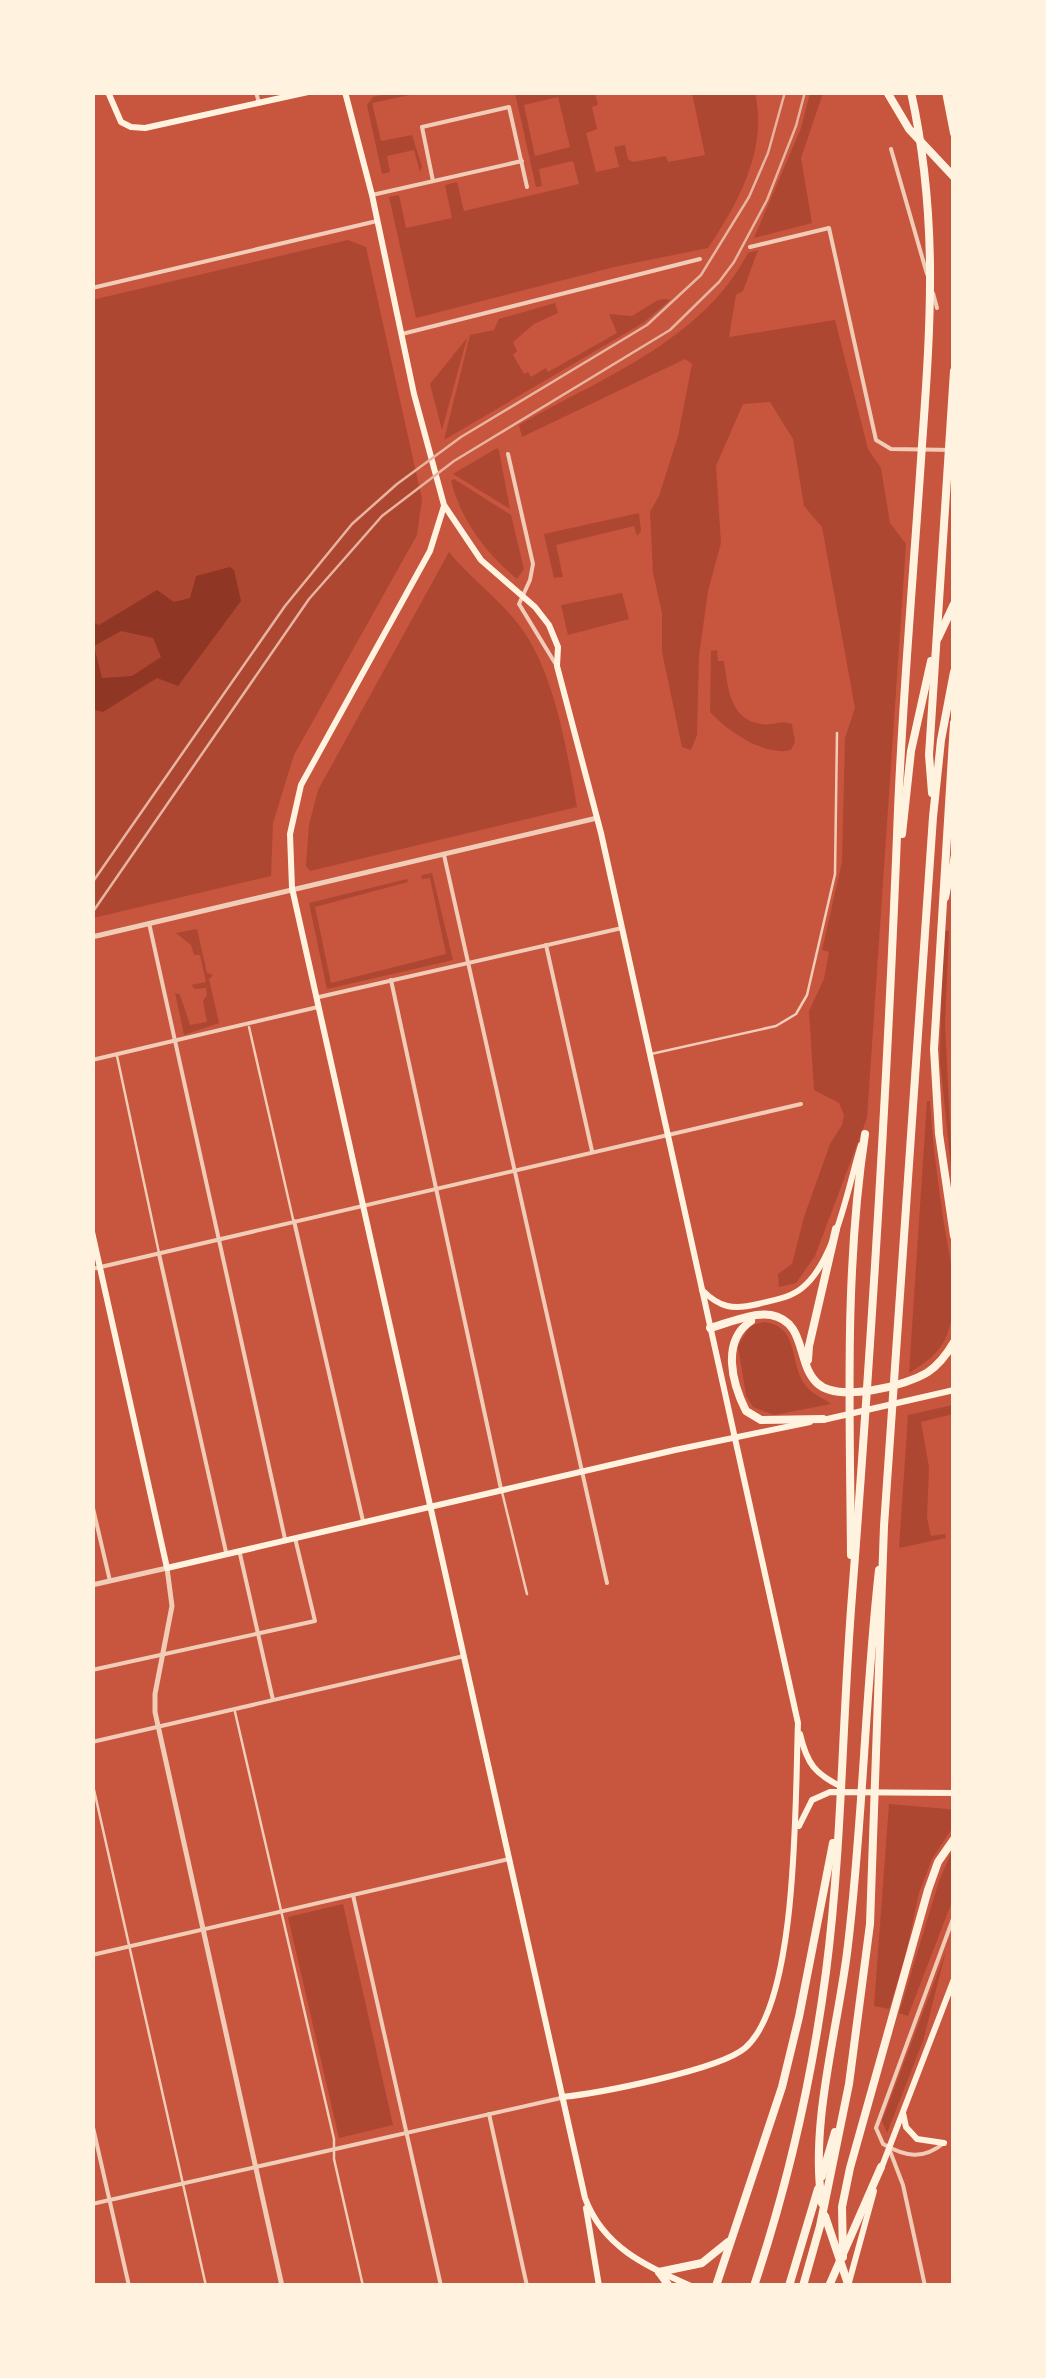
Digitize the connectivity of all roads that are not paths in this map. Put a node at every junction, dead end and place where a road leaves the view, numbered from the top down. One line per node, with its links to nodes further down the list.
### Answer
1 (108, 92): 8 (main road)
2 (256, 92): 8 (street)
3 (308, 92): 8 (main road)
4 (346, 92): 16 (main road)
5 (886, 92): 13 (highway)
6 (911, 92): 37 (highway)
7 (948, 93): 9 (highway); 10 (highway)
8 (259, 104)
9 (954, 116)
10 (954, 133)
11 (891, 149): 21 (street)
12 (522, 161): 14 (street); 14 (street); 15 (street)
13 (954, 177)
14 (434, 180): 16 (street)
15 (527, 186)
16 (372, 195): 17 (main road)
17 (378, 222): 20 (street); 22 (main road)
18 (750, 247): 24 (street)
19 (700, 259): 22 (street)
20 (92, 288)
21 (937, 308)
22 (402, 334): 26 (main road)
23 (954, 372): 33 (highway)
24 (954, 450)
25 (508, 454): 27 (street)
26 (444, 504): 27 (main road); 38 (main road)
27 (521, 594): 29 (street); 29 (main road)
28 (954, 604): 37 (highway)
29 (557, 666): 34 (main road)
30 (954, 672): 33 (highway)
31 (954, 723): 62 (highway)
32 (837, 734): 50 (lane)
33 (934, 817): 80 (highway)
34 (597, 818): 35 (street); 41 (main road)
35 (444, 853): 38 (street); 44 (street)
36 (954, 854): 39 (main road)
37 (897, 878): 90 (highway)
38 (292, 888): 40 (street); 46 (main road)
39 (944, 910)
40 (149, 923): 42 (street); 48 (street)
41 (622, 928): 43 (street); 50 (main road)
42 (92, 937)
43 (546, 945): 44 (street); 55 (street)
44 (468, 963): 45 (street); 56 (street)
45 (390, 980): 46 (street); 57 (street)
46 (317, 1002): 47 (street); 58 (main road)
47 (249, 1025): 48 (street); 59 (lane)
48 (174, 1040): 49 (street); 63 (street)
49 (117, 1054): 51 (street); 64 (lane)
50 (650, 1054): 54 (main road)
51 (92, 1060)
52 (801, 1104): 54 (street)
53 (864, 1134): 60 (main road); 72 (highway)
54 (668, 1135): 55 (street); 66 (main road)
55 (592, 1153): 56 (street)
56 (514, 1171): 57 (street); 75 (street)
57 (435, 1189): 58 (street); 76 (street)
58 (364, 1206): 59 (street); 78 (main road)
59 (294, 1222): 63 (street); 79 (street)
60 (836, 1229): 66 (main road); 70 (highway)
61 (92, 1232): 65 (main road)
62 (954, 1236)
63 (218, 1240): 64 (street); 82 (street)
64 (159, 1254): 65 (street); 84 (street)
65 (96, 1268): 85 (main road)
66 (702, 1290): 68 (main road)
67 (760, 1316): 68 (highway); 70 (highway); 73 (highway)
68 (710, 1328): 74 (main road)
69 (954, 1342): 70 (highway)
70 (810, 1374)
71 (954, 1390): 72 (main road)
72 (850, 1413): 73 (main road); 90 (highway)
73 (823, 1420): 74 (main road)
74 (735, 1438): 75 (main road); 97 (main road)
75 (582, 1471): 76 (main road); 87 (street)
76 (501, 1490): 78 (main road); 89 (lane)
77 (92, 1504): 86 (street)
78 (432, 1506): 79 (main road); 93 (main road)
79 (363, 1521): 81 (main road)
80 (884, 1526): 114 (highway); 131 (highway)
81 (296, 1538): 82 (main road); 91 (street)
82 (285, 1540): 83 (main road)
83 (240, 1552): 84 (main road); 91 (street)
84 (227, 1554): 85 (main road)
85 (167, 1568): 86 (street); 92 (street)
86 (110, 1581): 88 (street)
87 (607, 1583)
88 (92, 1585)
89 (526, 1594)
90 (852, 1600): 103 (highway)
91 (258, 1634): 92 (street); 95 (street)
92 (161, 1655): 94 (street); 98 (street)
93 (464, 1656): 95 (street); 106 (main road)
94 (92, 1670)
95 (273, 1700): 96 (street)
96 (234, 1709): 98 (street); 108 (lane)
97 (798, 1723): 101 (main road); 104 (main road)
98 (158, 1727): 99 (street); 110 (street)
99 (92, 1742)
100 (92, 1781): 111 (lane)
101 (848, 1790): 102 (main road); 104 (main road)
102 (954, 1797)
103 (839, 1809): 129 (highway); 142 (highway)
104 (797, 1832): 115 (main road)
105 (952, 1842): 131 (highway)
106 (509, 1859): 107 (street); 115 (main road)
107 (353, 1895): 108 (street); 119 (street)
108 (281, 1912): 110 (street); 122 (lane)
109 (954, 1916): 121 (street)
110 (203, 1930): 111 (street); 123 (street)
111 (130, 1946): 112 (street); 125 (lane)
112 (92, 1955)
113 (954, 1979): 116 (main road)
114 (849, 2084): 143 (highway); 144 (highway)
115 (562, 2098): 117 (street); 126 (main road)
116 (903, 2112): 120 (main road); 121 (main road)
117 (488, 2113): 119 (street); 137 (street)
118 (92, 2123): 127 (street)
119 (406, 2132): 122 (street); 136 (street)
120 (944, 2142): 121 (street)
121 (888, 2147): 124 (main road); 146 (street)
122 (334, 2148): 123 (street); 135 (lane)
123 (256, 2166): 125 (street); 134 (street)
124 (881, 2167): 131 (main road); 145 (highway)
125 (183, 2183): 127 (street); 133 (lane)
126 (582, 2187): 130 (main road); 138 (main road)
127 (110, 2200): 128 (street); 132 (street)
128 (92, 2204)
129 (734, 2234): 130 (highway); 141 (highway)
130 (659, 2272): 139 (highway); 140 (main road)
131 (848, 2284)
132 (129, 2286)
133 (206, 2286)
134 (282, 2286)
135 (362, 2286)
136 (441, 2286)
137 (527, 2286)
138 (599, 2286)
139 (670, 2286)
140 (691, 2286)
141 (716, 2286)
142 (754, 2286)
143 (789, 2286)
144 (803, 2286)
145 (829, 2286)
146 (925, 2286)

